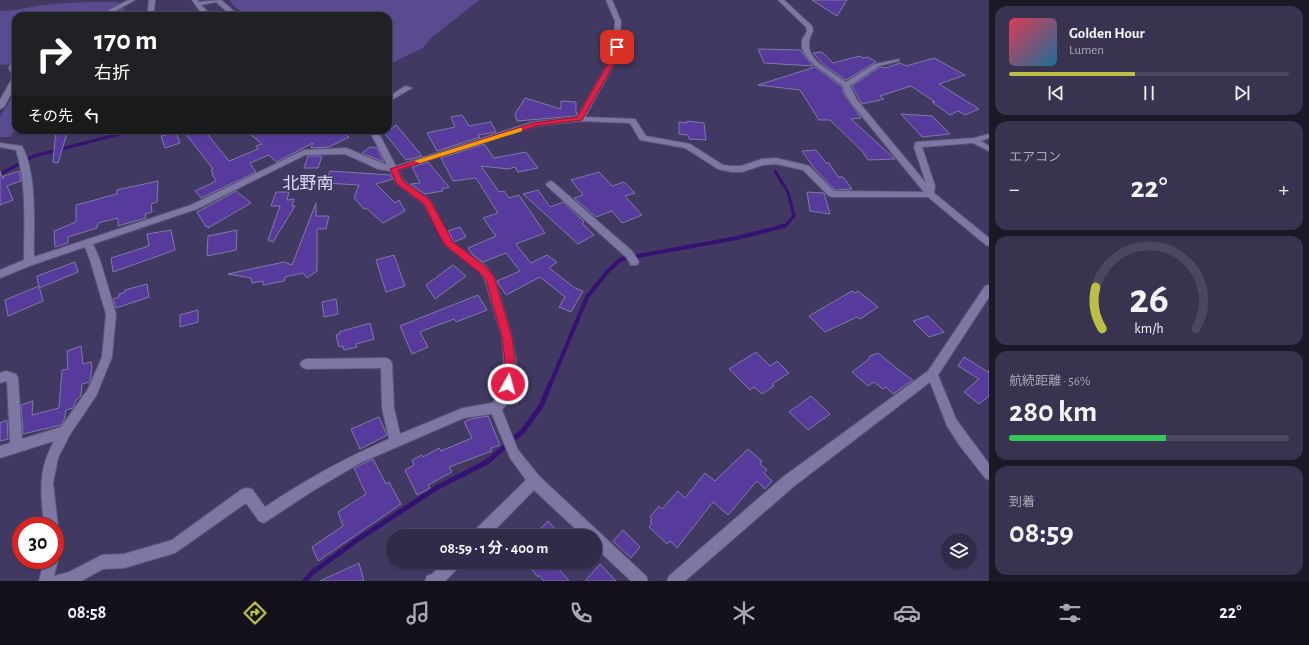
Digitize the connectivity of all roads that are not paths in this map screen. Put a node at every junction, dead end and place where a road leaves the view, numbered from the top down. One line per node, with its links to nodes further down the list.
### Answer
1 (132, 0): 8 (street)
2 (152, 0): 7 (street)
3 (217, 0): 6 (street); 10 (street)
4 (609, 0): 17 (street)
5 (780, 0): 13 (street)
6 (197, 2): 9 (street)
7 (151, 11)
8 (109, 12)
9 (206, 12)
10 (231, 12)
11 (897, 60): 13 (street)
12 (12, 84): 16 (street)
13 (846, 85): 25 (street)
14 (408, 88): 15 (street)
15 (392, 98)
16 (0, 107)
17 (580, 119): 23 (street); 25 (street)
18 (375, 134): 23 (street)
19 (989, 136): 20 (street)
20 (974, 140): 22 (street); 25 (street)
21 (0, 145): 29 (street)
22 (989, 149)
23 (394, 169): 27 (street); 35 (street)
24 (550, 184): 28 (street)
25 (930, 194): 26 (street)
26 (989, 243)
27 (88, 244): 29 (street); 36 (street)
28 (631, 258)
29 (29, 262): 30 (street)
30 (0, 274)
31 (989, 290): 33 (street)
32 (306, 364): 37 (street)
33 (932, 374): 40 (street); 52 (street)
34 (0, 378): 38 (street)
35 (495, 408): 37 (street); 41 (street)
36 (65, 432): 38 (street); 42 (street)
37 (395, 441): 50 (street)
38 (16, 446): 39 (street)
39 (0, 452)
40 (989, 474)
41 (534, 481): 43 (street); 44 (street)
42 (50, 517)
43 (486, 529)
44 (585, 529)
45 (602, 544): 51 (street)
46 (49, 569): 49 (street)
47 (447, 569): 48 (street)
48 (436, 580)
49 (46, 581)
50 (59, 581)
51 (642, 581)
52 (674, 581)

